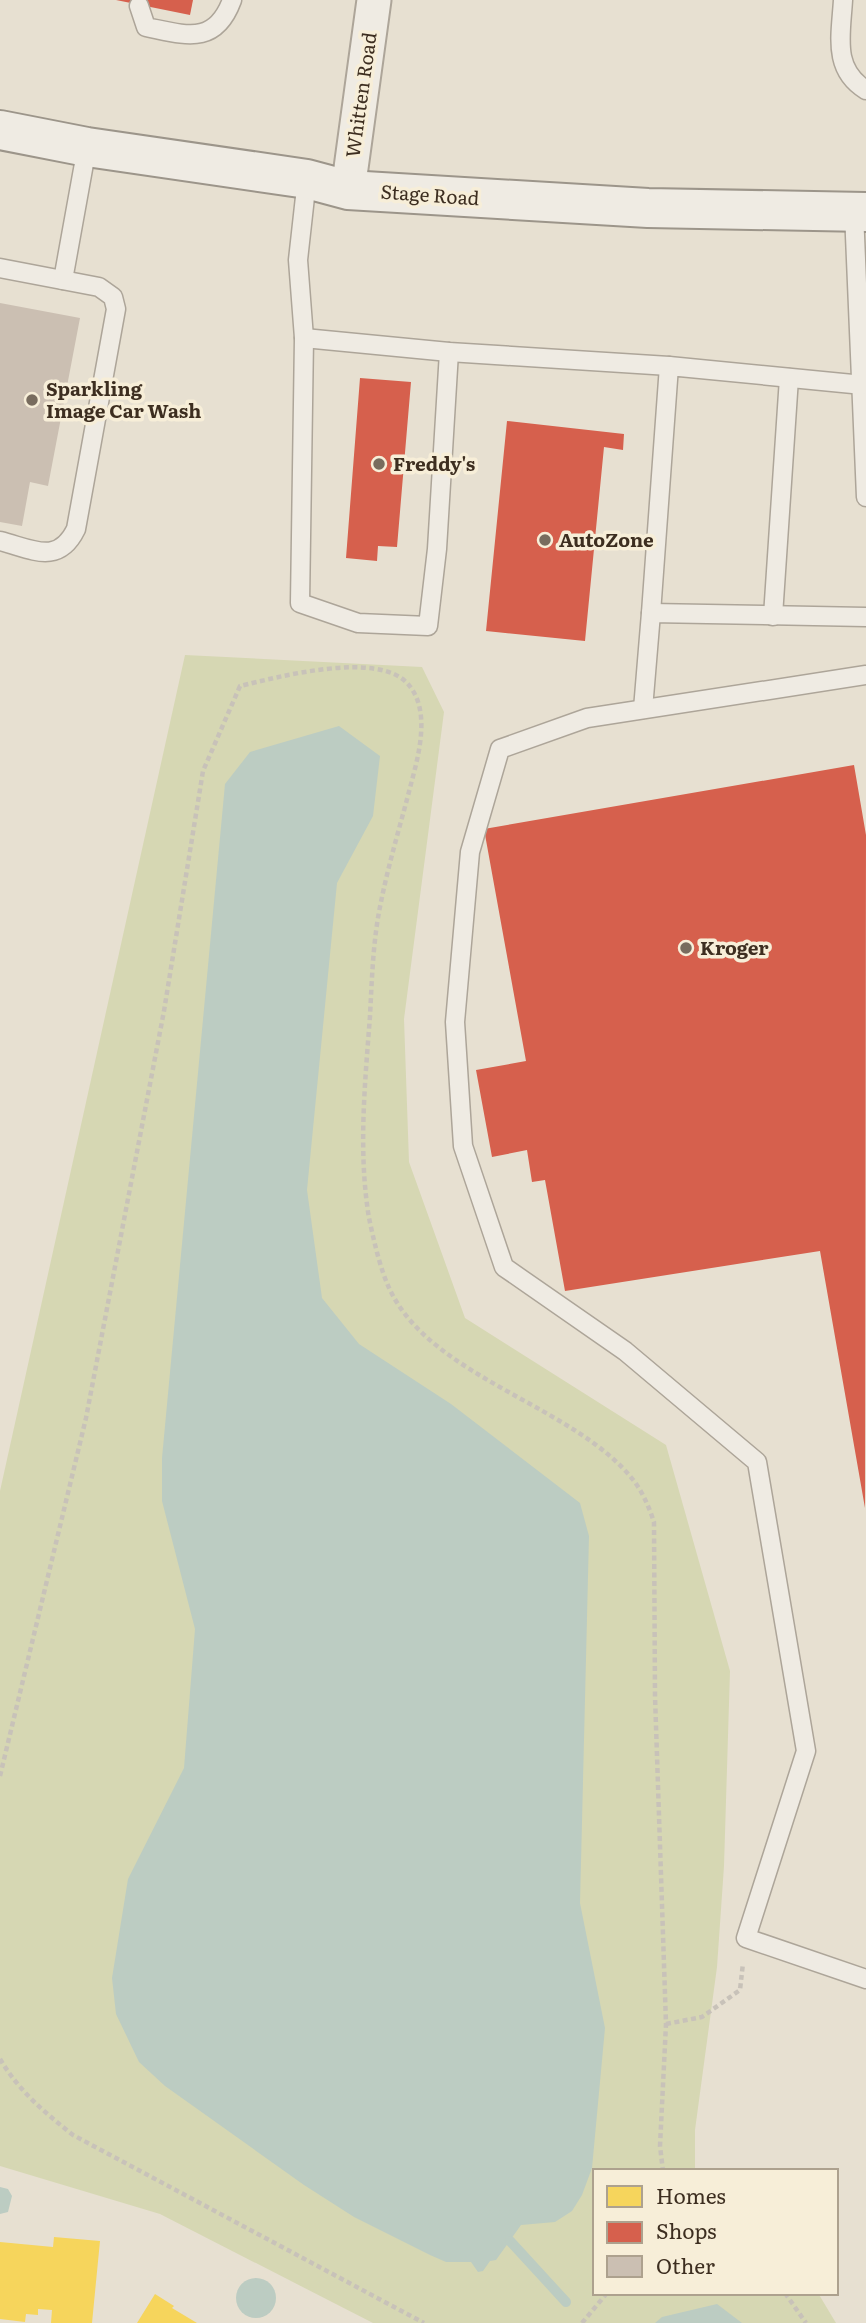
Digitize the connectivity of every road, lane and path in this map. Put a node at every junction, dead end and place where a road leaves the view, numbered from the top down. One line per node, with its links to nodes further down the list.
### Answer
1 (232, 0): 4 (lane)
2 (374, 0): 9 (street, Whitten Road)
3 (843, 0): 5 (lane)
4 (139, 6)
5 (866, 90)
6 (0, 130): 7 (main road, Stage Road)
7 (88, 147): 8 (main road, Stage Road); 12 (lane)
8 (307, 179): 9 (main road, Stage Road); 13 (lane)
9 (348, 190): 10 (main road, Stage Road)
10 (860, 212): 17 (lane)
11 (0, 268): 12 (lane)
12 (63, 280): 20 (lane)
13 (304, 338): 14 (lane); 14 (lane)
14 (449, 352): 15 (lane)
15 (669, 366): 16 (lane); 21 (lane)
16 (789, 378): 17 (lane); 22 (lane)
17 (863, 385): 18 (lane)
18 (865, 464): 19 (lane)
19 (866, 497)
20 (0, 541)
21 (650, 613): 22 (lane); 25 (lane)
22 (773, 616): 23 (lane)
23 (866, 617)
24 (866, 675): 25 (lane)
25 (643, 709): 27 (lane)
26 (0, 1776): 29 (path)
27 (746, 1938): 28 (lane); 29 (path)
28 (866, 1979)
29 (666, 2024): 31 (path)
30 (0, 2059): 34 (path)
31 (663, 2169)
32 (605, 2295): 35 (path)
33 (786, 2295): 36 (path)
34 (424, 2323)
35 (582, 2323)
36 (806, 2323)

